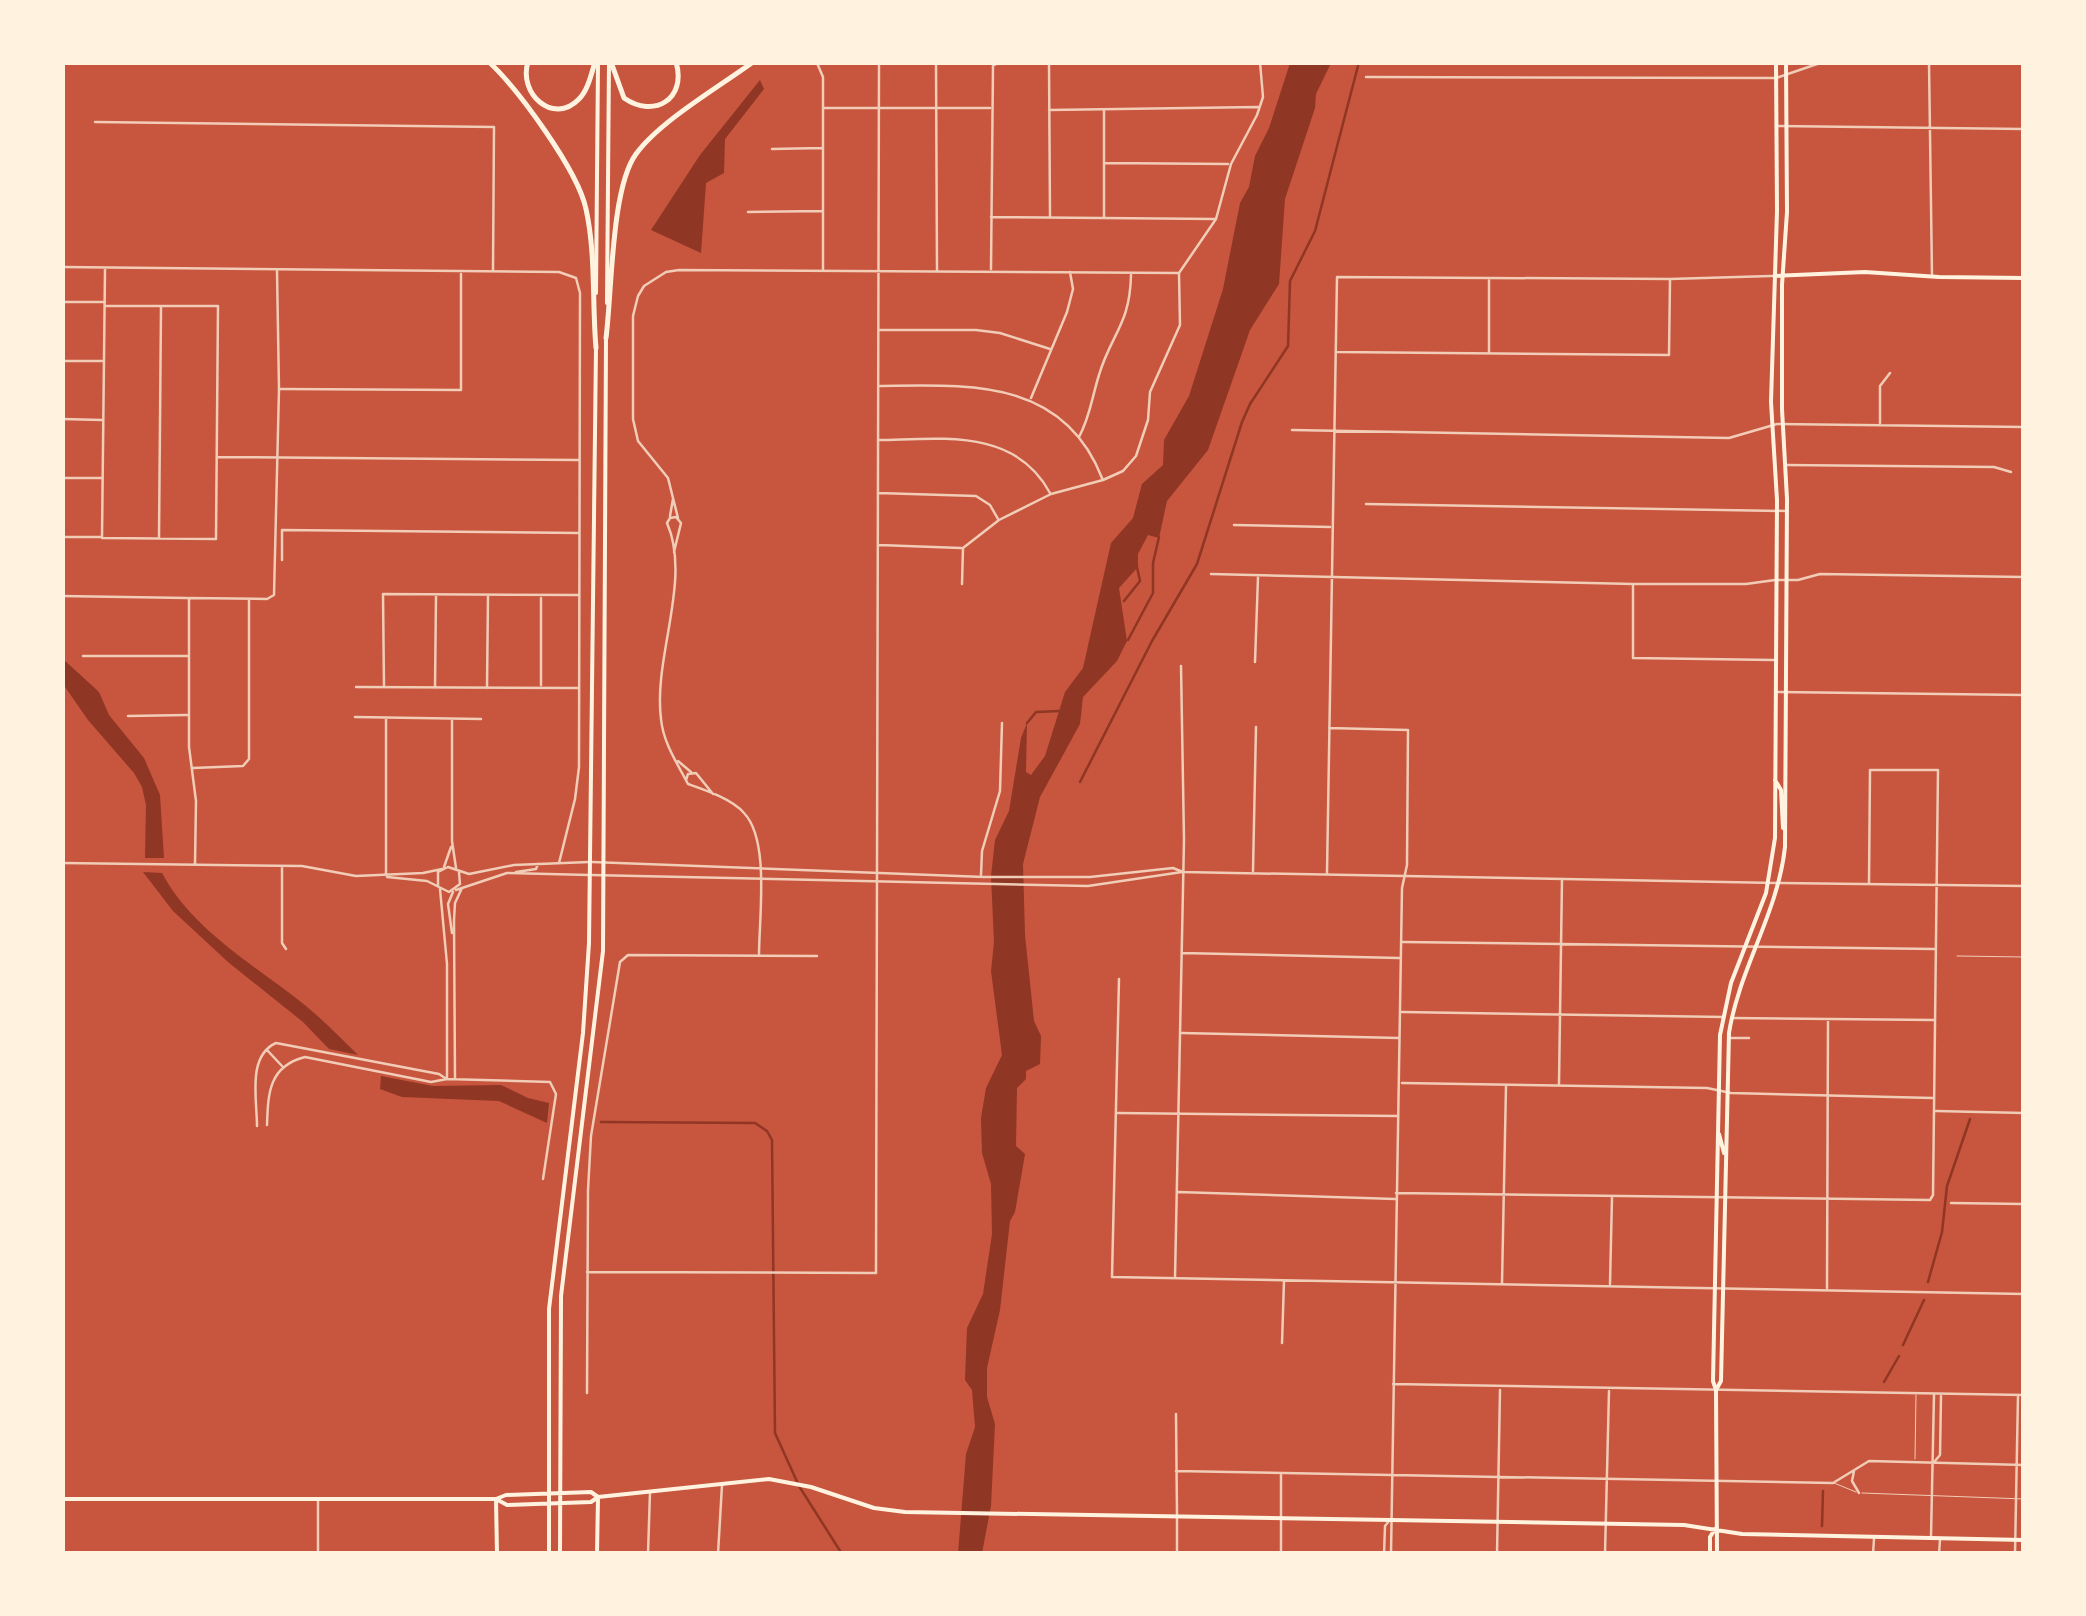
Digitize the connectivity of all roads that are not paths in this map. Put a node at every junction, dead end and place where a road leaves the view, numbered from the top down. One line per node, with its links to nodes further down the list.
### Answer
1 (489, 62): 64 (highway)
2 (528, 62): 3 (highway)
3 (597, 62): 64 (main road)
4 (610, 62): 5 (highway); 63 (main road)
5 (676, 62)
6 (753, 62): 63 (highway)
7 (879, 62): 20 (street)
8 (936, 62): 21 (street)
9 (1003, 62): 22 (street)
10 (1049, 62): 25 (street)
11 (1260, 62): 24 (street)
12 (1776, 62): 18 (main road)
13 (1786, 62): 18 (main road)
14 (1823, 62): 18 (street)
15 (1929, 62): 29 (street)
16 (817, 64): 19 (street)
17 (1366, 77): 18 (street)
18 (1781, 77): 27 (main road); 28 (main road)
19 (824, 108): 20 (street); 31 (street)
20 (879, 108): 21 (street); 45 (street)
21 (936, 108): 22 (street); 49 (street)
22 (991, 108): 37 (street)
23 (1104, 108): 24 (street); 25 (street); 33 (street)
24 (1260, 108): 34 (street)
25 (1049, 110): 38 (street)
26 (94, 122): 48 (street)
27 (1776, 126): 28 (street); 53 (main road)
28 (1787, 126): 29 (street); 54 (main road)
29 (1931, 128): 30 (street); 55 (street)
30 (2024, 129)
31 (824, 148): 32 (street); 35 (street)
32 (772, 149)
33 (1104, 163): 34 (street); 39 (street)
34 (1231, 164): 40 (street)
35 (823, 211): 36 (street); 44 (street)
36 (748, 212)
37 (992, 217): 38 (street); 46 (street)
38 (1050, 218): 39 (street)
39 (1104, 218): 40 (street)
40 (1216, 219): 52 (street)
41 (62, 267): 42 (street)
42 (105, 268): 43 (street); 60 (street)
43 (277, 270): 47 (street); 72 (street)
44 (823, 270): 45 (street); 93 (street)
45 (878, 271): 49 (street); 62 (street)
46 (991, 271): 49 (street); 50 (street)
47 (461, 272): 48 (street); 72 (street)
48 (492, 272): 85 (street)
49 (936, 272)
50 (1070, 272): 51 (street); 65 (street)
51 (1131, 273): 52 (street); 81 (street)
52 (1179, 273): 90 (street)
53 (1772, 276): 54 (main road); 58 (street); 76 (main road)
54 (1783, 276): 55 (main road); 76 (main road)
55 (1932, 277): 56 (main road)
56 (2024, 278)
57 (1489, 279): 58 (street); 66 (street); 67 (street)
58 (1670, 280): 67 (street)
59 (62, 302): 60 (street)
60 (105, 304): 61 (street); 69 (street)
61 (161, 306): 83 (street); 107 (street)
62 (878, 330): 65 (street); 71 (street)
63 (606, 338): 162 (main road)
64 (596, 348): 161 (main road)
65 (1050, 349): 73 (street)
66 (1336, 352): 67 (street); 80 (street)
67 (1489, 353)
68 (62, 361): 69 (street)
69 (104, 361): 75 (street)
70 (1890, 374): 77 (street)
71 (878, 386): 73 (street); 82 (street)
72 (280, 388): 84 (street)
73 (1030, 400): 81 (street)
74 (62, 420): 75 (street)
75 (104, 420): 89 (street)
76 (1777, 424): 77 (street); 80 (street); 86 (main road); 95 (main road)
77 (1880, 425): 78 (street)
78 (2024, 427)
79 (1292, 430): 80 (street)
80 (1333, 432): 101 (street)
81 (1078, 438): 90 (street)
82 (878, 440): 91 (street); 92 (street)
83 (217, 457): 84 (street); 107 (street)
84 (278, 457): 85 (street); 126 (street)
85 (580, 460): 104 (street)
86 (1785, 465): 87 (street); 96 (main road)
87 (2011, 472)
88 (62, 478): 89 (street)
89 (103, 478): 106 (street)
90 (1103, 480): 92 (street)
91 (878, 493): 99 (street); 108 (street)
92 (1051, 494): 99 (street)
93 (674, 498): 97 (street); 98 (street)
94 (1366, 504): 95 (street)
95 (1777, 511): 96 (street); 116 (main road)
96 (1787, 511): 117 (main road)
97 (670, 518): 98 (street); 102 (street)
98 (678, 518): 103 (street)
99 (998, 520): 109 (street)
100 (1234, 526): 101 (street)
101 (1331, 528): 115 (street)
102 (670, 529): 103 (street); 110 (street)
103 (678, 529): 110 (street)
104 (580, 533): 111 (street); 122 (street)
105 (62, 537): 106 (street)
106 (102, 538): 107 (street)
107 (159, 538)
108 (878, 544): 109 (street); 173 (street)
109 (963, 548): 118 (street)
110 (674, 554): 150 (street)
111 (282, 560)
112 (1212, 574): 113 (street)
113 (1258, 575): 115 (street); 130 (street)
114 (2024, 577): 117 (street)
115 (1331, 578): 119 (street); 149 (street)
116 (1776, 580): 117 (street); 119 (street); 129 (main road)
117 (1787, 580): 139 (main road)
118 (962, 584)
119 (1633, 584): 129 (street)
120 (436, 595): 121 (street); 133 (street); 134 (street)
121 (488, 595): 124 (street); 135 (street)
122 (580, 595): 124 (street); 137 (street)
123 (62, 596): 125 (street)
124 (541, 596): 136 (street)
125 (189, 598): 126 (street); 128 (street)
126 (249, 599): 151 (street)
127 (83, 656): 128 (street)
128 (189, 656): 142 (street)
129 (1776, 660): 138 (main road)
130 (1255, 662)
131 (1181, 666): 170 (street)
132 (356, 687): 133 (street)
133 (384, 687): 134 (street)
134 (436, 688): 135 (street)
135 (487, 688): 136 (street)
136 (541, 688): 137 (street)
137 (579, 688): 160 (street)
138 (1776, 692): 139 (street); 155 (main road)
139 (1786, 692): 140 (street); 158 (main road)
140 (2024, 694)
141 (128, 716): 142 (street)
142 (189, 716): 151 (street)
143 (355, 717): 144 (street)
144 (386, 718): 146 (street); 175 (street)
145 (481, 719): 146 (street)
146 (452, 720): 159 (street)
147 (1002, 722): 179 (street)
148 (1256, 727): 171 (street)
149 (1329, 728): 174 (street); 178 (street)
150 (675, 758): 152 (street); 153 (street)
151 (191, 768): 164 (street)
152 (692, 772): 153 (street); 154 (street)
153 (686, 780): 156 (street)
154 (699, 780): 156 (street); 157 (street)
155 (1775, 780): 158 (main road); 183 (main road)
156 (694, 786): 157 (street)
157 (714, 795): 168 (street)
158 (1785, 832): 184 (main road)
159 (452, 841): 167 (street); 169 (street)
160 (558, 862): 161 (street); 165 (street)
161 (590, 862): 162 (street); 176 (main road)
162 (604, 862): 168 (street); 177 (main road)
163 (62, 864): 164 (street)
164 (195, 864): 166 (street)
165 (538, 864): 169 (street); 172 (street)
166 (282, 865): 175 (street); 195 (street)
167 (444, 866): 169 (street); 175 (street); 188 (street)
168 (759, 866): 173 (street); 180 (street)
169 (457, 871): 190 (street)
170 (1183, 872): 171 (street); 179 (street); 182 (street); 197 (street)
171 (1253, 872): 174 (street)
172 (514, 873): 176 (street); 189 (street)
173 (877, 873): 179 (street); 182 (street)
174 (1327, 873): 178 (street)
175 (386, 876): 188 (street)
176 (590, 876): 177 (street); 302 (main road)
177 (604, 876): 180 (street); 305 (main road)
178 (1405, 876): 181 (street); 191 (street)
179 (982, 877)
180 (760, 878): 182 (street); 198 (street)
181 (1562, 879): 183 (street); 193 (street)
182 (877, 882): 249 (street)
183 (1768, 883): 184 (street); 194 (main road)
184 (1779, 883): 185 (street); 194 (main road)
185 (1869, 884): 186 (street); 186 (street)
186 (1937, 884): 187 (street); 196 (street)
187 (2024, 886)
188 (439, 888): 190 (street); 204 (street)
189 (462, 888): 190 (street); 192 (street)
190 (455, 890): 192 (street)
191 (1402, 942): 193 (street); 202 (street)
192 (454, 944): 205 (street)
193 (1561, 945): 194 (street); 207 (street)
194 (1750, 948): 196 (street); 208 (main road); 208 (main road)
195 (286, 949)
196 (1936, 949): 210 (street)
197 (1182, 953): 202 (street); 211 (street)
198 (759, 956): 199 (street); 249 (street)
199 (817, 956)
200 (1957, 956): 201 (lane)
201 (2024, 957)
202 (1401, 958): 206 (street)
203 (1119, 979): 231 (street)
204 (447, 992): 205 (street); 219 (street)
205 (454, 992): 220 (street)
206 (1401, 1012): 207 (street); 212 (street)
207 (1561, 1016): 208 (street); 223 (street)
208 (1727, 1017): 209 (street); 213 (main road); 224 (main road)
209 (1828, 1019): 210 (street); 225 (street)
210 (1936, 1020): 226 (street)
211 (1179, 1033): 212 (street); 232 (street)
212 (1400, 1038): 221 (street)
213 (1728, 1038): 214 (street); 224 (main road)
214 (1749, 1038)
215 (266, 1048): 216 (street); 218 (street); 228 (street)
216 (335, 1054): 217 (street); 219 (street)
217 (333, 1060): 218 (street); 219 (street)
218 (283, 1067): 227 (street)
219 (446, 1079): 220 (street)
220 (455, 1079): 238 (street)
221 (1399, 1082): 222 (street); 233 (street)
222 (1506, 1085): 223 (street); 241 (street)
223 (1559, 1086): 224 (street)
224 (1722, 1090): 225 (street); 236 (main road); 237 (main road)
225 (1828, 1094): 226 (street); 246 (street)
226 (1934, 1098): 229 (street)
227 (268, 1103): 228 (street); 235 (street)
228 (257, 1104): 234 (street)
229 (1934, 1111): 230 (street); 246 (street)
230 (2024, 1112)
231 (1116, 1113): 232 (street); 250 (street)
232 (1178, 1114): 233 (street); 239 (street)
233 (1398, 1116): 240 (street)
234 (257, 1126)
235 (267, 1126)
236 (1717, 1130): 237 (main road); 243 (main road)
237 (1725, 1153): 244 (main road)
238 (544, 1179)
239 (1176, 1192): 245 (street); 250 (street)
240 (1396, 1193): 241 (street); 245 (street)
241 (1504, 1194): 242 (street); 253 (street)
242 (1612, 1196): 243 (street); 254 (street)
243 (1716, 1198): 244 (street); 255 (main road)
244 (1724, 1198): 246 (street); 255 (main road)
245 (1396, 1199): 252 (street)
246 (1828, 1199): 256 (street)
247 (1951, 1203): 248 (street)
248 (2024, 1204)
249 (587, 1272): 263 (street)
250 (1175, 1278): 251 (street)
251 (1284, 1280): 252 (street); 258 (street)
252 (1394, 1282): 253 (street); 259 (street)
253 (1502, 1284): 254 (street)
254 (1610, 1286): 255 (street)
255 (1719, 1288): 256 (street); 262 (main road)
256 (1827, 1289): 257 (street)
257 (2024, 1294)
258 (1282, 1343)
259 (1392, 1384): 260 (street); 276 (street)
260 (1500, 1388): 261 (street); 277 (street)
261 (1609, 1389): 262 (street); 278 (street)
262 (1716, 1390): 264 (street); 279 (main road)
263 (587, 1392)
264 (1916, 1392): 265 (street); 269 (lane)
265 (1934, 1393): 266 (street); 270 (street)
266 (1941, 1393): 267 (street); 270 (street)
267 (2021, 1395): 271 (street)
268 (1176, 1414): 274 (street)
269 (1915, 1462): 270 (street); 273 (street)
270 (1934, 1462): 271 (street); 284 (street)
271 (2017, 1465): 272 (street); 289 (street)
272 (2024, 1465)
273 (1855, 1468): 280 (street); 283 (street)
274 (1176, 1472): 275 (street); 291 (street)
275 (1281, 1473): 276 (street); 292 (street)
276 (1390, 1475): 277 (street); 293 (street)
277 (1498, 1477): 278 (street); 294 (street)
278 (1606, 1478): 279 (street); 295 (street)
279 (1716, 1481): 280 (street); 296 (main road)
280 (1832, 1482): 283 (lane)
281 (722, 1483): 282 (main road); 291 (main road); 308 (street)
282 (650, 1490): 285 (main road); 307 (street)
283 (1859, 1493): 284 (lane)
284 (1933, 1496): 289 (lane); 298 (street)
285 (598, 1497): 288 (main road); 288 (main road); 306 (main road)
286 (62, 1499): 287 (main road)
287 (318, 1499): 288 (main road); 303 (street)
288 (496, 1499): 304 (main road)
289 (2016, 1499): 290 (lane); 300 (street)
290 (2024, 1499)
291 (1177, 1516): 292 (main road); 309 (street)
292 (1281, 1518): 293 (main road); 310 (street)
293 (1390, 1520): 294 (main road); 311 (street); 312 (street)
294 (1498, 1522): 295 (main road); 313 (street)
295 (1606, 1524): 296 (main road); 314 (street)
296 (1715, 1529): 297 (main road); 315 (main road); 316 (main road)
297 (1874, 1537): 298 (main road); 317 (street)
298 (1931, 1538): 299 (main road)
299 (1940, 1538): 300 (main road); 318 (street)
300 (2016, 1540): 301 (main road); 319 (street)
301 (2024, 1540)
302 (549, 1552)
303 (318, 1554)
304 (497, 1554)
305 (561, 1554)
306 (597, 1554)
307 (648, 1554)
308 (718, 1554)
309 (1177, 1554)
310 (1281, 1554)
311 (1384, 1554)
312 (1392, 1554)
313 (1497, 1554)
314 (1605, 1554)
315 (1710, 1554)
316 (1717, 1554)
317 (1873, 1554)
318 (1939, 1554)
319 (2015, 1554)

